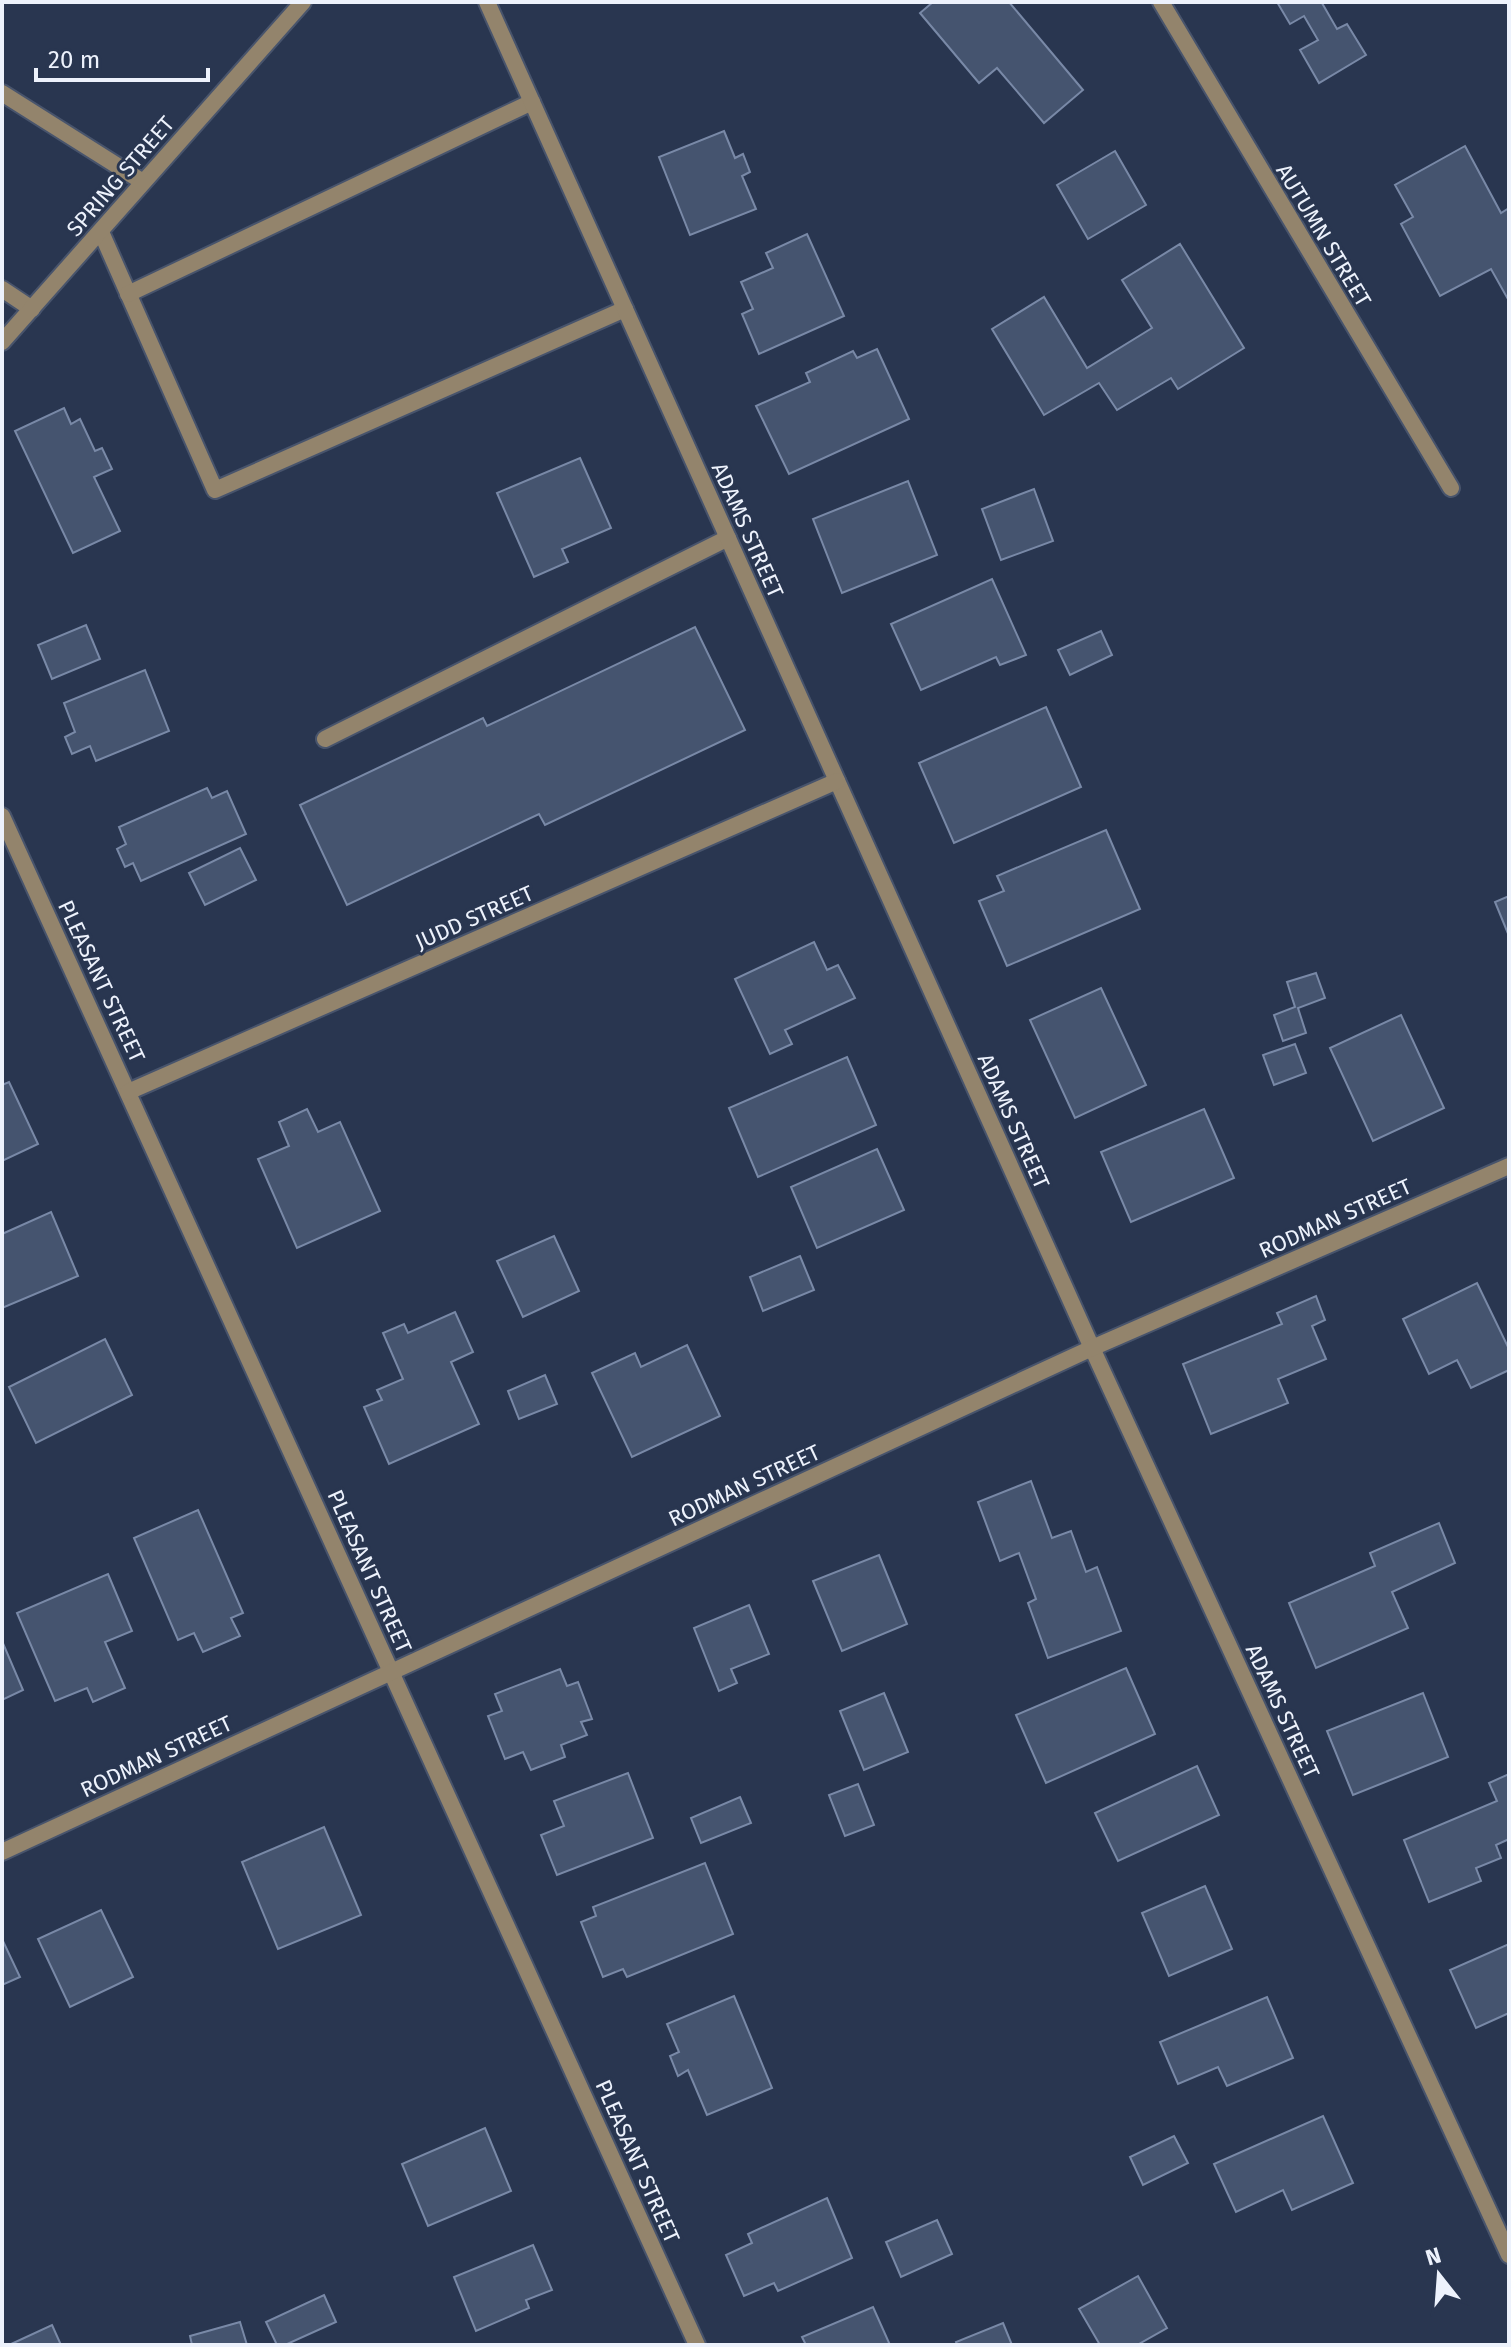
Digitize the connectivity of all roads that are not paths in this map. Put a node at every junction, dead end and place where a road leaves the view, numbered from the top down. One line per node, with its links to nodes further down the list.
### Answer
1 (303, 2): 6 (street, SPRING STREET)
2 (487, 2): 5 (street, ADAMS STREET)
3 (1161, 2): 13 (street, AUTUMN STREET)
4 (2, 93): 6 (street)
5 (532, 102): 9 (street); 11 (street, ADAMS STREET)
6 (143, 182): 7 (street, SPRING STREET)
7 (101, 232): 9 (street); 10 (street, SPRING STREET)
8 (2, 289): 10 (street)
9 (128, 294): 11 (street)
10 (32, 309): 12 (street, SPRING STREET)
11 (625, 309): 14 (street, ADAMS STREET)
12 (2, 342)
13 (1451, 488)
14 (728, 538): 15 (street); 16 (street, ADAMS STREET)
15 (325, 739)
16 (837, 781): 18 (street, JUDD STREET); 20 (street, ADAMS STREET)
17 (2, 816): 18 (street, PLEASANT STREET)
18 (128, 1092): 21 (street, PLEASANT STREET)
19 (1509, 1166): 20 (street, RODMAN STREET)
20 (1092, 1348): 21 (street, RODMAN STREET); 23 (street, ADAMS STREET)
21 (392, 1672): 22 (street, RODMAN STREET); 24 (street, PLEASANT STREET)
22 (2, 1852)
23 (1509, 2255)
24 (697, 2345)

